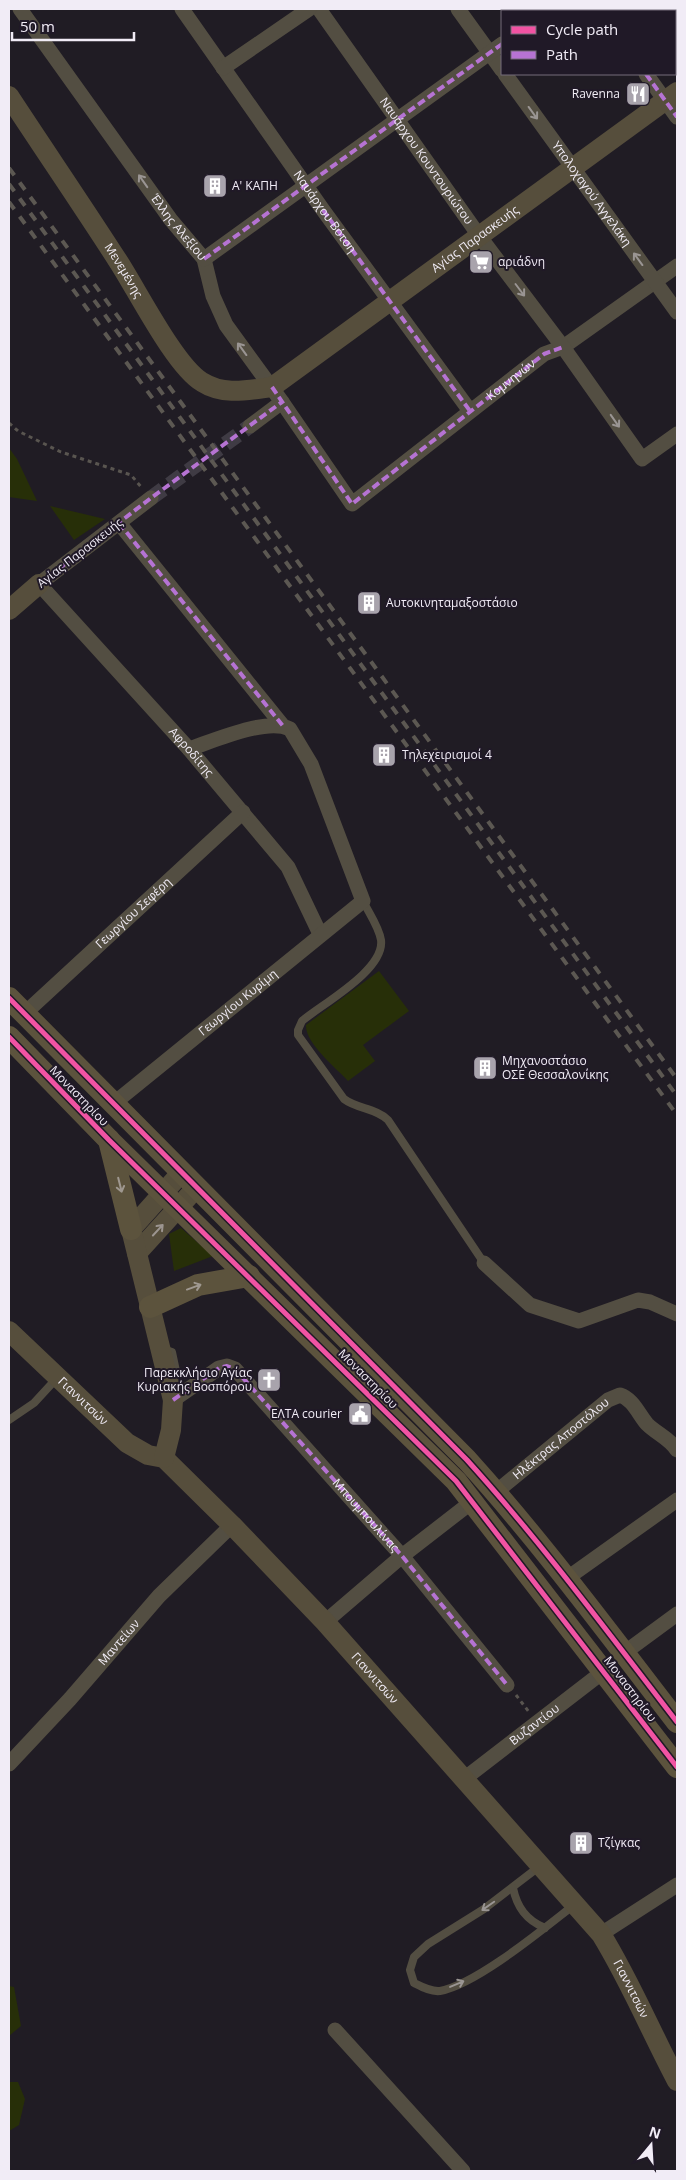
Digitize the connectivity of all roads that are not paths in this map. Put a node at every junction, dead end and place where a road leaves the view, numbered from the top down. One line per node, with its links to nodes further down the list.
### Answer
1 (20, 9): 19 (street, Έλλης Αλεξίου, one-way to 1)
2 (182, 9): 8 (street, Ναυάρχου Βότση)
3 (309, 9): 8 (street)
4 (319, 9): 15 (street, Ναυάρχου Κουντουριώτου)
5 (458, 9): 7 (street)
6 (501, 45): 7 (street)
7 (490, 53): 9 (street); 15 (street)
8 (223, 68): 17 (street, Ναυάρχου Βότση)
9 (501, 69)
10 (506, 75): 16 (street, Υπολοχαγού Αγγελάκη, one-way to 16)
11 (647, 75): 13 (street)
12 (9, 96): 25 (main road, Μενεμένης)
13 (671, 97): 14 (street); 16 (main road, Αγίας Παρασκευής)
14 (677, 117)
15 (397, 120): 17 (street); 18 (street, Ναυάρχου Κουντουριώτου)
16 (573, 169): 18 (main road, Αγίας Παρασκευής); 21 (street, Υπολοχαγού Αγγελάκη, one-way to 16)
17 (305, 186): 19 (street); 22 (street, Ναυάρχου Βότση)
18 (480, 237): 22 (main road, Αγίας Παρασκευής); 24 (street, Ναυάρχου Κουντουριώτου, one-way to 24)
19 (204, 259): 25 (street, Έλλης Αλεξίου, one-way to 19)
20 (677, 266): 21 (street, Κομνηνών)
21 (655, 282): 23 (street, Υπολοχαγού Αγγελάκη); 24 (street, Κομνηνών)
22 (390, 302): 25 (main road, Αγίας Παρασκευής); 26 (street, Ναυάρχου Βότση)
23 (677, 312)
24 (562, 346): 26 (street, Κομνηνών); 28 (street, Ναυάρχου Κουντουριώτου, one-way to 28)
25 (277, 394): 27 (street); 30 (street, Έλλης Αλεξίου)
26 (470, 411): 30 (street, Κομνηνών)
27 (250, 426)
28 (677, 434)
29 (151, 498): 31 (street, Αγίας Παρασκευής)
30 (352, 504)
31 (119, 523): 32 (street, Αγίας Παρασκευής); 34 (street)
32 (39, 584): 33 (main road, Αγίας Παρασκευής); 35 (street, Αφροδίτης)
33 (9, 610)
34 (283, 726): 35 (street); 37 (street)
35 (189, 748): 36 (street, Αφροδίτης)
36 (243, 812): 38 (street, Αφροδίτης); 39 (street, Γεωργίου Σεφέρη)
37 (363, 901): 38 (street, Γεωργίου Κυρίμη); 47 (lane)
38 (320, 934): 41 (street, Γεωργίου Κυρίμη)
39 (16, 1006): 41 (main road, Μοναστηρίου)
40 (9, 1037): 42 (main road, Μοναστηρίου)
41 (113, 1104): 43 (main road, Μοναστηρίου)
42 (109, 1140): 44 (main road, Μοναστηρίου); 45 (main road, one-way to 45)
43 (188, 1180): 44 (main road); 59 (main road, Μοναστηρίου)
44 (171, 1200): 45 (main road); 46 (main road, one-way to 44); 48 (main road, Μοναστηρίου)
45 (131, 1229): 46 (main road)
46 (136, 1253): 49 (main road)
47 (484, 1263): 50 (street)
48 (250, 1276): 49 (main road, one-way to 48); 61 (main road, Μοναστηρίου)
49 (150, 1307): 55 (main road)
50 (677, 1314)
51 (9, 1331): 53 (main road, Γιαννιτσών)
52 (166, 1350): 54 (lane)
53 (59, 1377): 56 (lane); 58 (main road, Γιαννιτσών)
54 (173, 1378)
55 (173, 1400): 58 (main road); 63 (street, Μπουμπουλίνας)
56 (9, 1420)
57 (677, 1450): 59 (street, Ηλέκτρας Αποστόλου)
58 (164, 1458): 62 (main road, Γιαννιτσών)
59 (496, 1492): 64 (main road, Μοναστηρίου)
60 (677, 1500): 64 (street)
61 (473, 1501): 63 (street); 68 (main road, Μοναστηρίου)
62 (232, 1525): 66 (main road, Γιαννιτσών); 71 (street, Μαντείων)
63 (402, 1556): 66 (street); 69 (street, Μπουμπουλίνας)
64 (566, 1579): 67 (main road, Μοναστηρίου)
65 (677, 1614): 67 (street)
66 (325, 1622): 73 (main road, Γιαννιτσών)
67 (624, 1653): 70 (main road, Μοναστηρίου)
68 (604, 1671): 72 (main road, Μοναστηρίου); 73 (street, Βυζαντίου)
69 (507, 1685)
70 (677, 1722)
71 (9, 1764)
72 (677, 1768)
73 (464, 1779): 74 (main road, Γιαννιτσών)
74 (540, 1866): 76 (lane); 77 (main road, Γιαννιτσών)
75 (677, 1885): 79 (street)
76 (513, 1888): 78 (lane); 78 (lane, one-way to 78)
77 (574, 1905): 78 (lane); 79 (main road, Γιαννιτσών)
78 (545, 1928)
79 (601, 1934): 81 (main road, Γιαννιτσών)
80 (335, 2030): 82 (street)
81 (677, 2081)
82 (463, 2171)

